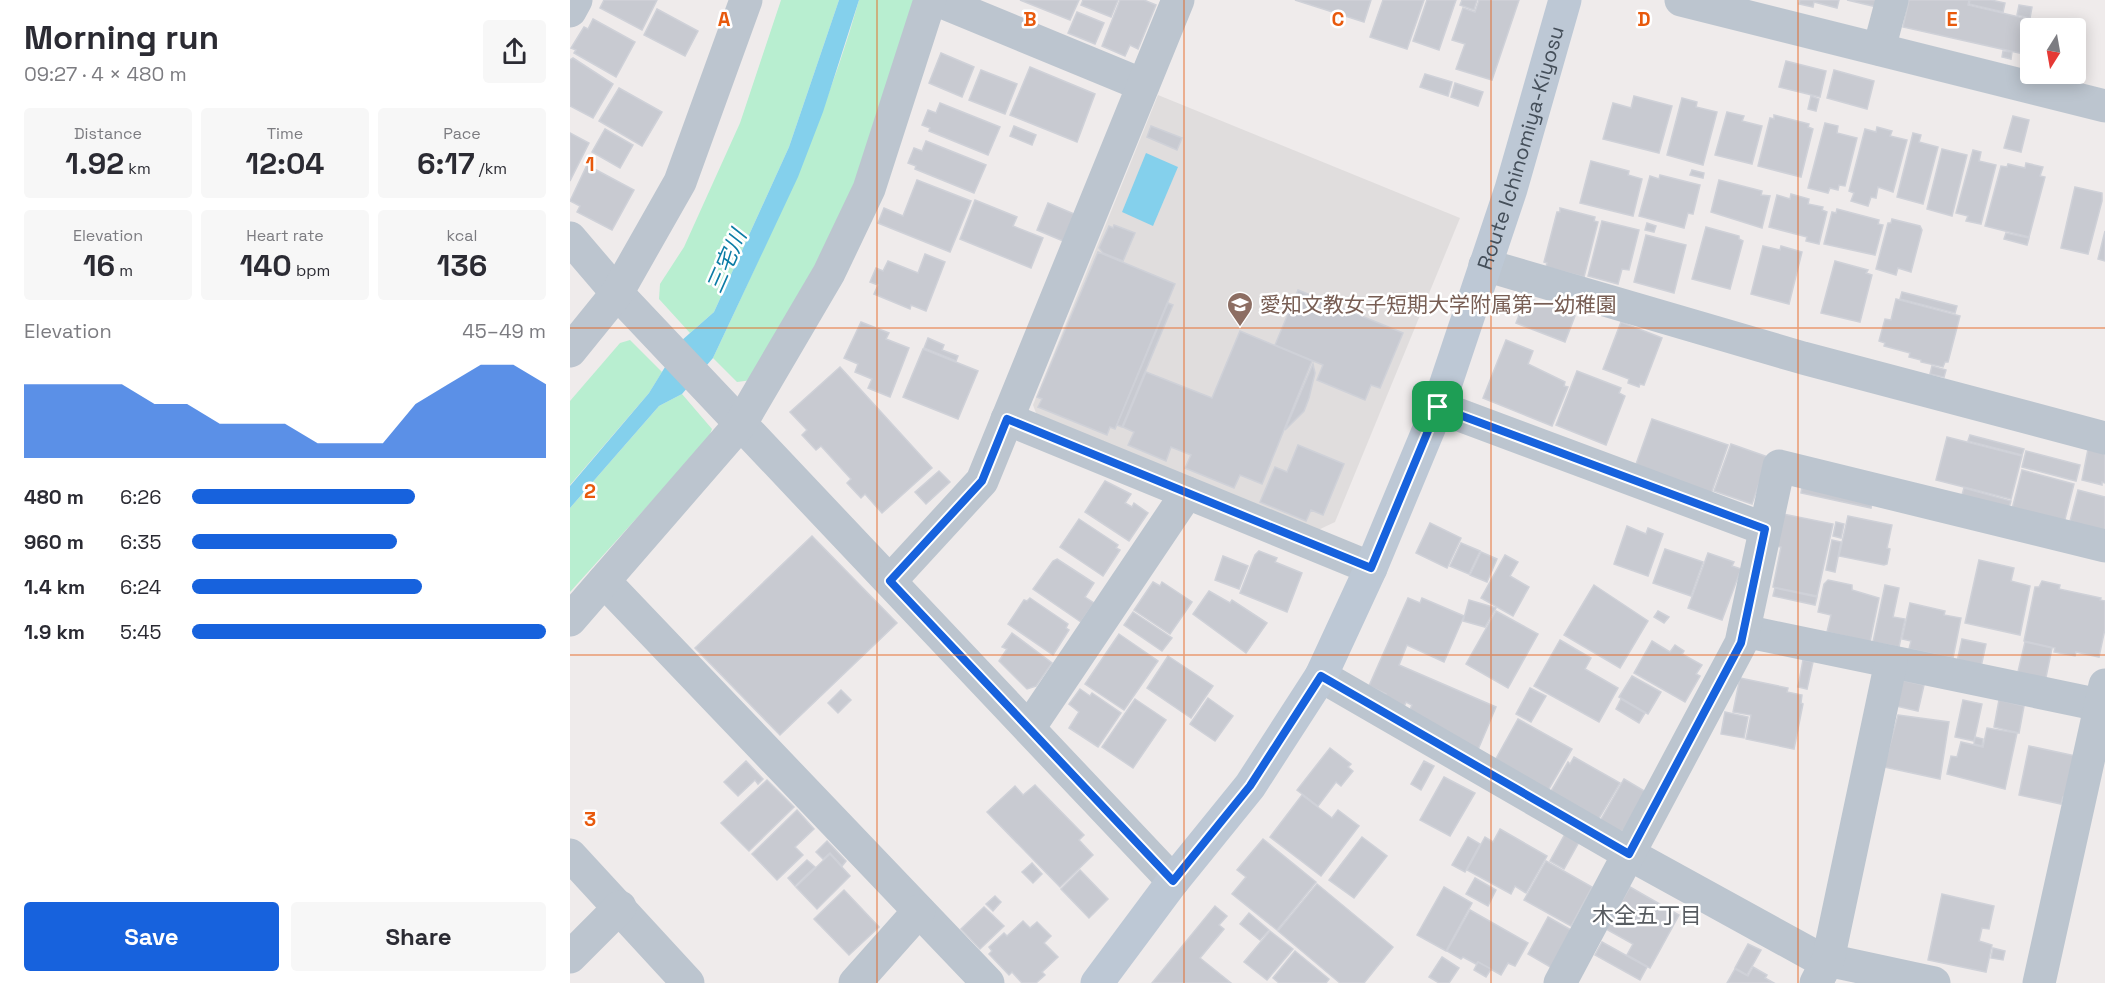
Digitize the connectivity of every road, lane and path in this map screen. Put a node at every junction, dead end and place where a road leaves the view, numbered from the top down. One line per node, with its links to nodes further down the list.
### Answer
1 (576, 0): 9 (street)
2 (746, 0): 15 (street)
3 (930, 0): 18 (street)
4 (937, 0): 11 (street)
5 (1178, 0): 11 (street)
6 (1564, 0): 14 (main road, Route Ichinomiya-Kiyosu)
7 (1681, 0): 10 (street)
8 (1892, 0): 10 (street)
9 (570, 10)
10 (1879, 50): 12 (street)
11 (1143, 85): 19 (street)
12 (2105, 106)
13 (570, 238): 15 (street)
14 (1485, 266): 17 (main road, Route Ichinomiya-Kiyosu); 20 (street)
15 (617, 293): 16 (street); 18 (street)
16 (570, 351)
17 (1438, 407): 22 (street); 24 (main road, Route Ichinomiya-Kiyosu)
18 (733, 414): 25 (street); 26 (street)
19 (1007, 419): 21 (street); 26 (street)
20 (2105, 438)
21 (1187, 493): 24 (street); 32 (street)
22 (1765, 529): 23 (street); 28 (street)
23 (2105, 546)
24 (1371, 568): 30 (main road, Route Ichinomiya-Kiyosu)
25 (604, 581): 27 (street); 37 (street)
26 (890, 581): 32 (street)
27 (570, 620)
28 (1744, 631): 29 (street); 33 (street)
29 (1891, 662): 31 (street); 39 (street)
30 (1321, 676): 33 (street); 35 (main road, Route Ichinomiya-Kiyosu)
31 (2103, 699): 46 (street)
32 (1029, 728): 35 (street)
33 (1629, 854): 39 (street); 44 (street)
34 (570, 855): 36 (street)
35 (1173, 881): 43 (main road, Route Ichinomiya-Kiyosu)
36 (620, 907): 38 (street); 40 (street)
37 (919, 911): 41 (street); 42 (street)
38 (570, 957)
39 (1822, 972): 45 (street)
40 (688, 983)
41 (855, 983)
42 (988, 983)
43 (1097, 983)
44 (1560, 983)
45 (1934, 983)
46 (2039, 983)

